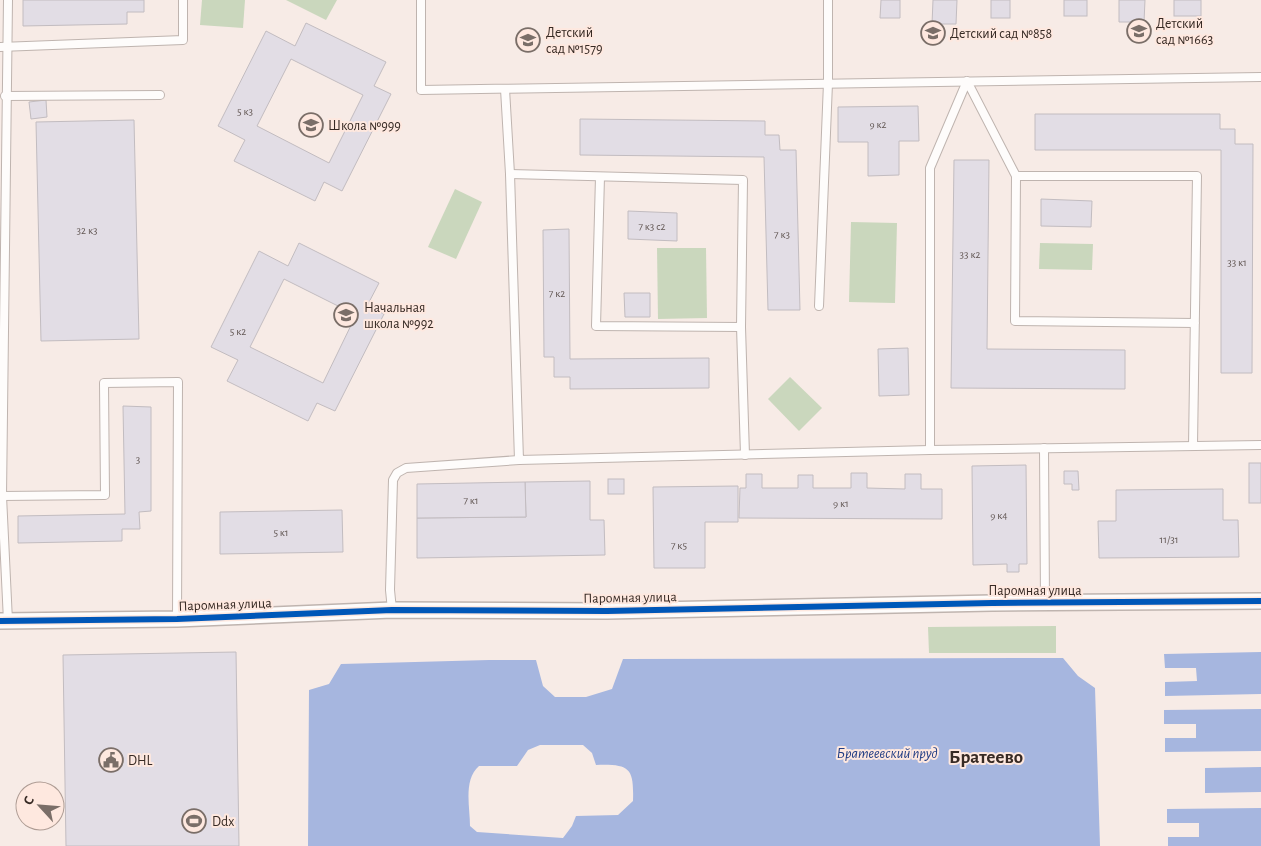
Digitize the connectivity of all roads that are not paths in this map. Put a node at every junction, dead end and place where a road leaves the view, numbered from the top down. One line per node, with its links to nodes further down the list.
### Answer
1 (8, 0): 5 (lane)
2 (183, 0): 5 (lane)
3 (421, 0): 9 (lane)
4 (828, 0): 8 (lane)
5 (3, 48): 11 (lane)
6 (1261, 77): 7 (lane)
7 (967, 81): 8 (lane); 14 (lane); 22 (lane)
8 (828, 84): 9 (lane); 15 (lane)
9 (506, 88): 12 (lane)
10 (160, 95): 11 (lane)
11 (5, 96): 18 (lane)
12 (510, 174): 13 (lane); 24 (lane)
13 (600, 176): 17 (lane); 17 (lane)
14 (1016, 176): 16 (lane); 16 (lane)
15 (819, 306)
16 (1195, 323): 20 (lane)
17 (741, 327): 23 (lane)
18 (2, 362): 25 (lane)
19 (1261, 445): 20 (lane)
20 (1193, 446): 21 (lane)
21 (1044, 448): 22 (lane); 27 (lane)
22 (930, 450): 23 (lane)
23 (745, 455): 24 (lane)
24 (519, 460): 28 (lane)
25 (2, 496): 29 (lane); 30 (lane)
26 (1261, 601): 27 (street, Паромная улица)
27 (1045, 603): 28 (street, Паромная улица)
28 (392, 610): 29 (street, Паромная улица)
29 (177, 619): 30 (street, Паромная улица)
30 (4, 621)

